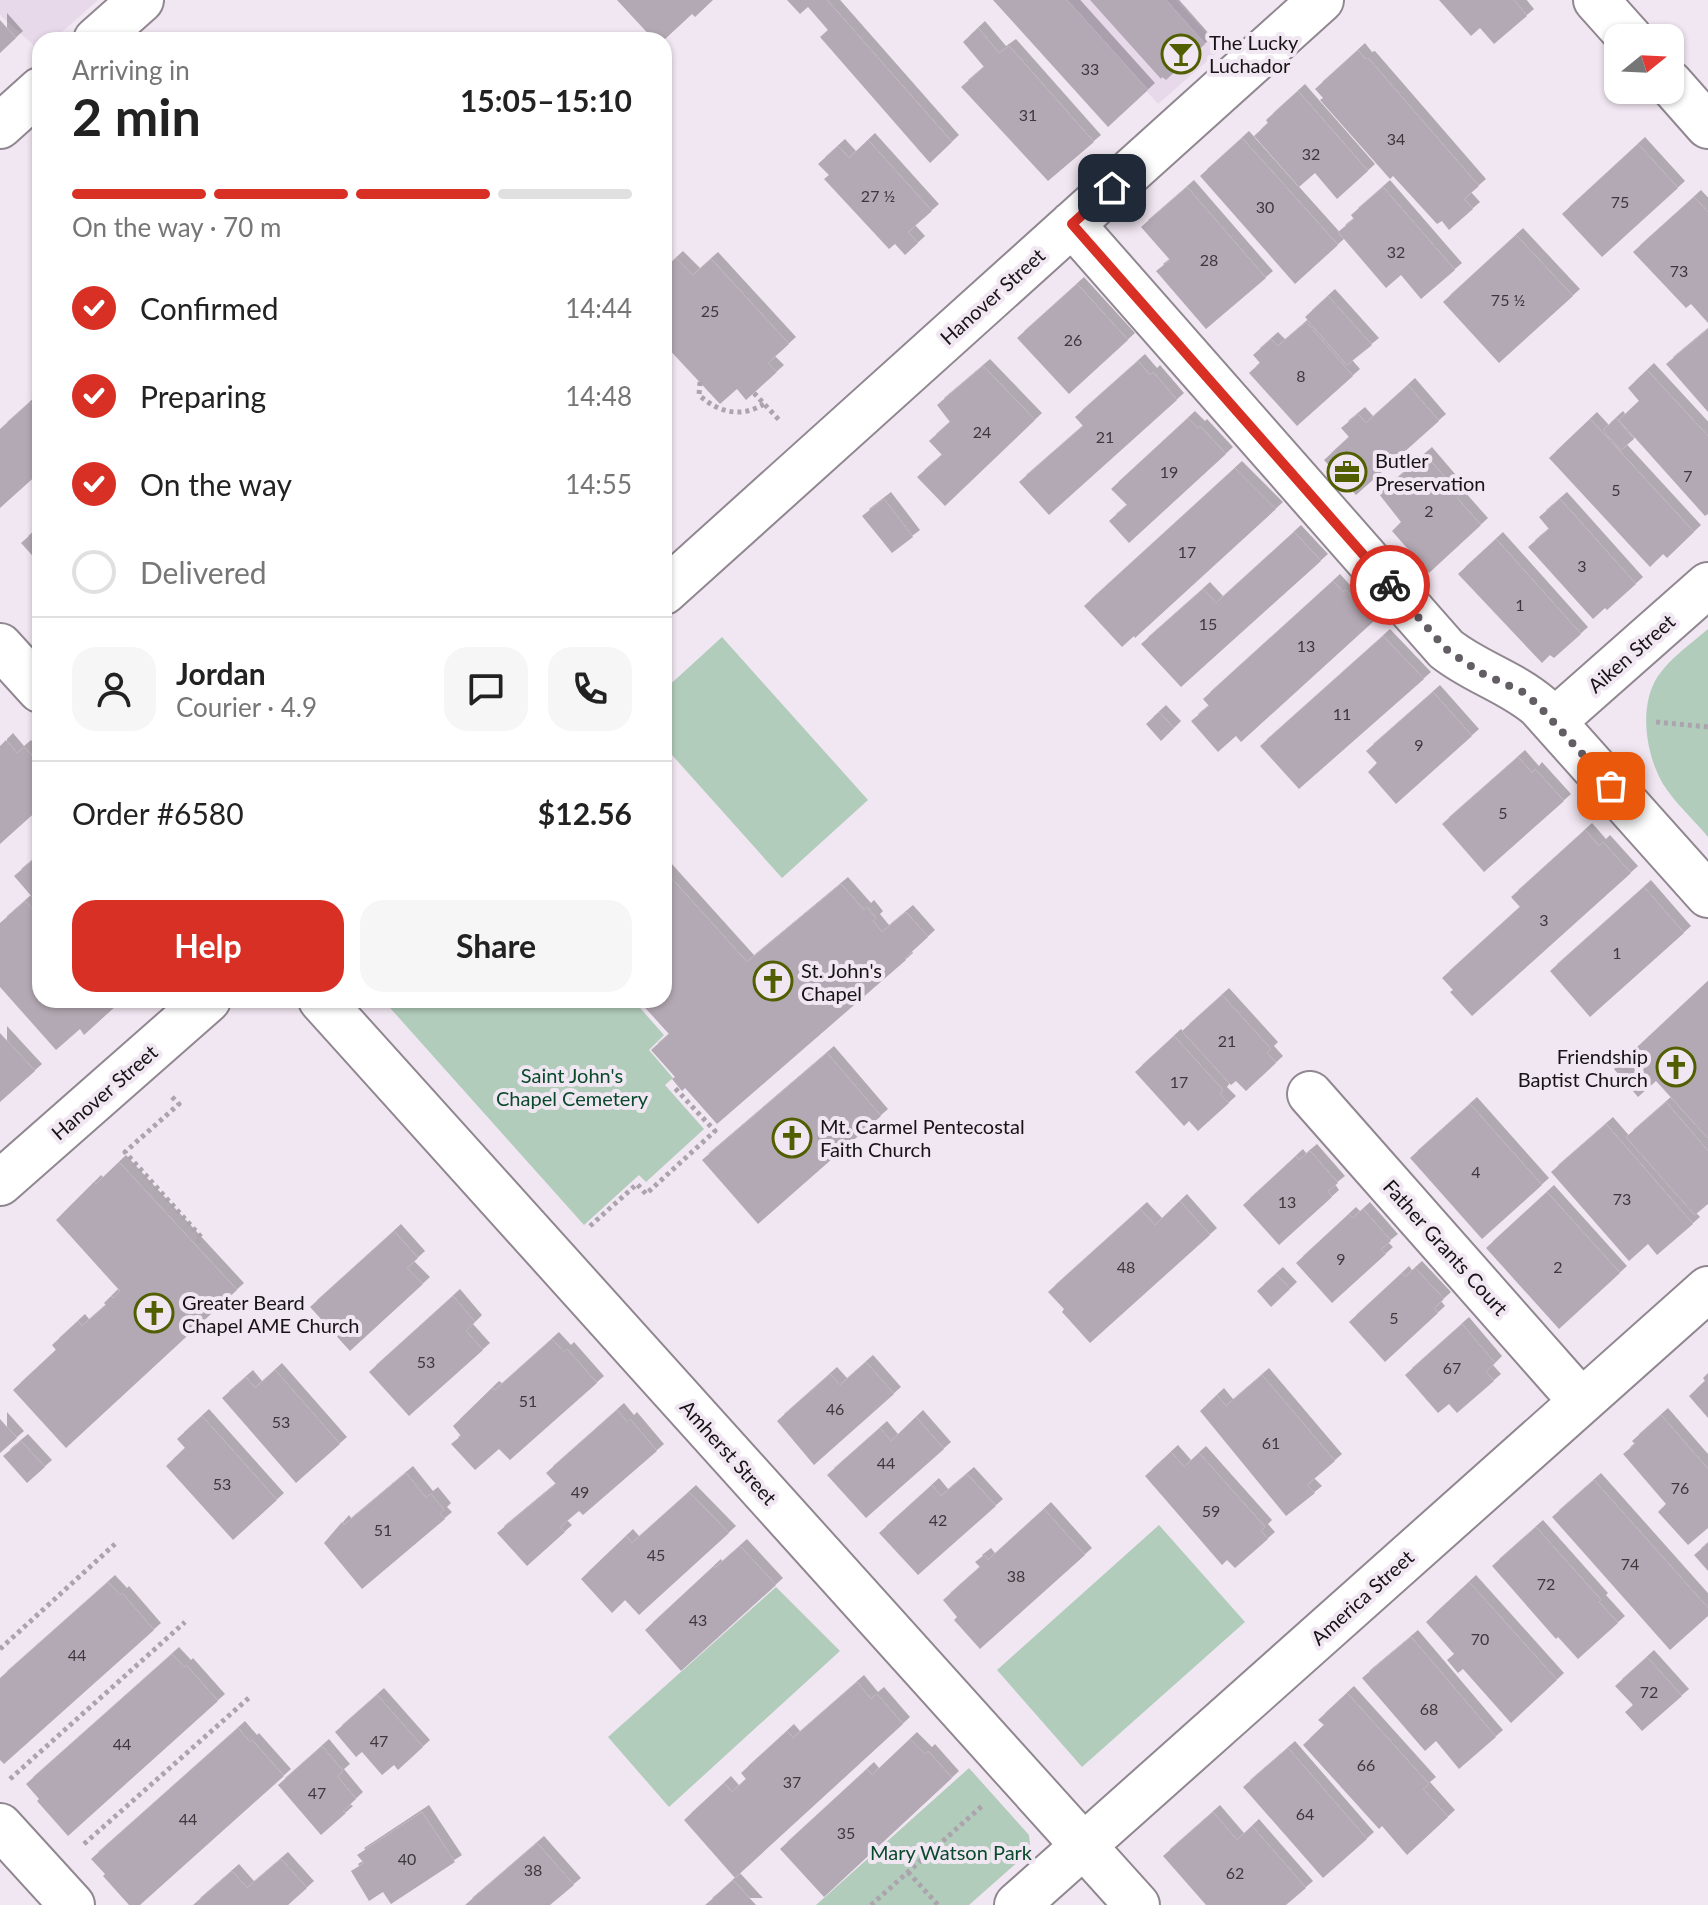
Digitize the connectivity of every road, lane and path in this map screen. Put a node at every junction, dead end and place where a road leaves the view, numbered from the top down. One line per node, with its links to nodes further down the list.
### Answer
1 (141, 0): 5 (street)
2 (1321, 0): 10 (street, Hanover Street)
3 (1596, 0): 4 (street)
4 (1617, 24)
5 (105, 32)
6 (32, 97): 8 (street)
7 (1684, 99): 9 (street)
8 (0, 126)
9 (1708, 126)
10 (1072, 224): 15 (street, Hanover Street); 19 (street)
11 (700, 382): 13 (path)
12 (754, 393): 13 (path)
13 (764, 404): 14 (path)
14 (786, 427)
15 (672, 585)
16 (1708, 585): 19 (street, Aiken Street)
17 (0, 646): 18 (street)
18 (32, 681)
19 (1554, 721): 22 (street)
20 (1656, 722): 21 (path)
21 (1708, 727)
22 (1708, 895)
23 (199, 1008): 28 (street, Hanover Street)
24 (328, 1008): 41 (street, Amherst Street)
25 (673, 1086): 29 (path)
26 (166, 1090): 30 (path)
27 (1310, 1094): 32 (street, Father Grants Court)
28 (0, 1183)
29 (602, 1216)
30 (195, 1244)
31 (1708, 1289): 32 (street, America Street)
32 (1581, 1401): 41 (street, America Street)
33 (115, 1544): 35 (path)
34 (185, 1622): 37 (path)
35 (0, 1649)
36 (251, 1696): 40 (path)
37 (10, 1779)
38 (983, 1805): 42 (path)
39 (0, 1826): 43 (street)
40 (89, 1840)
41 (1083, 1846): 46 (street, America Street); 47 (street, Amherst Street)
42 (908, 1872): 44 (path); 45 (path)
43 (72, 1905)
44 (871, 1905)
45 (938, 1905)
46 (1017, 1905)
47 (1137, 1905)

